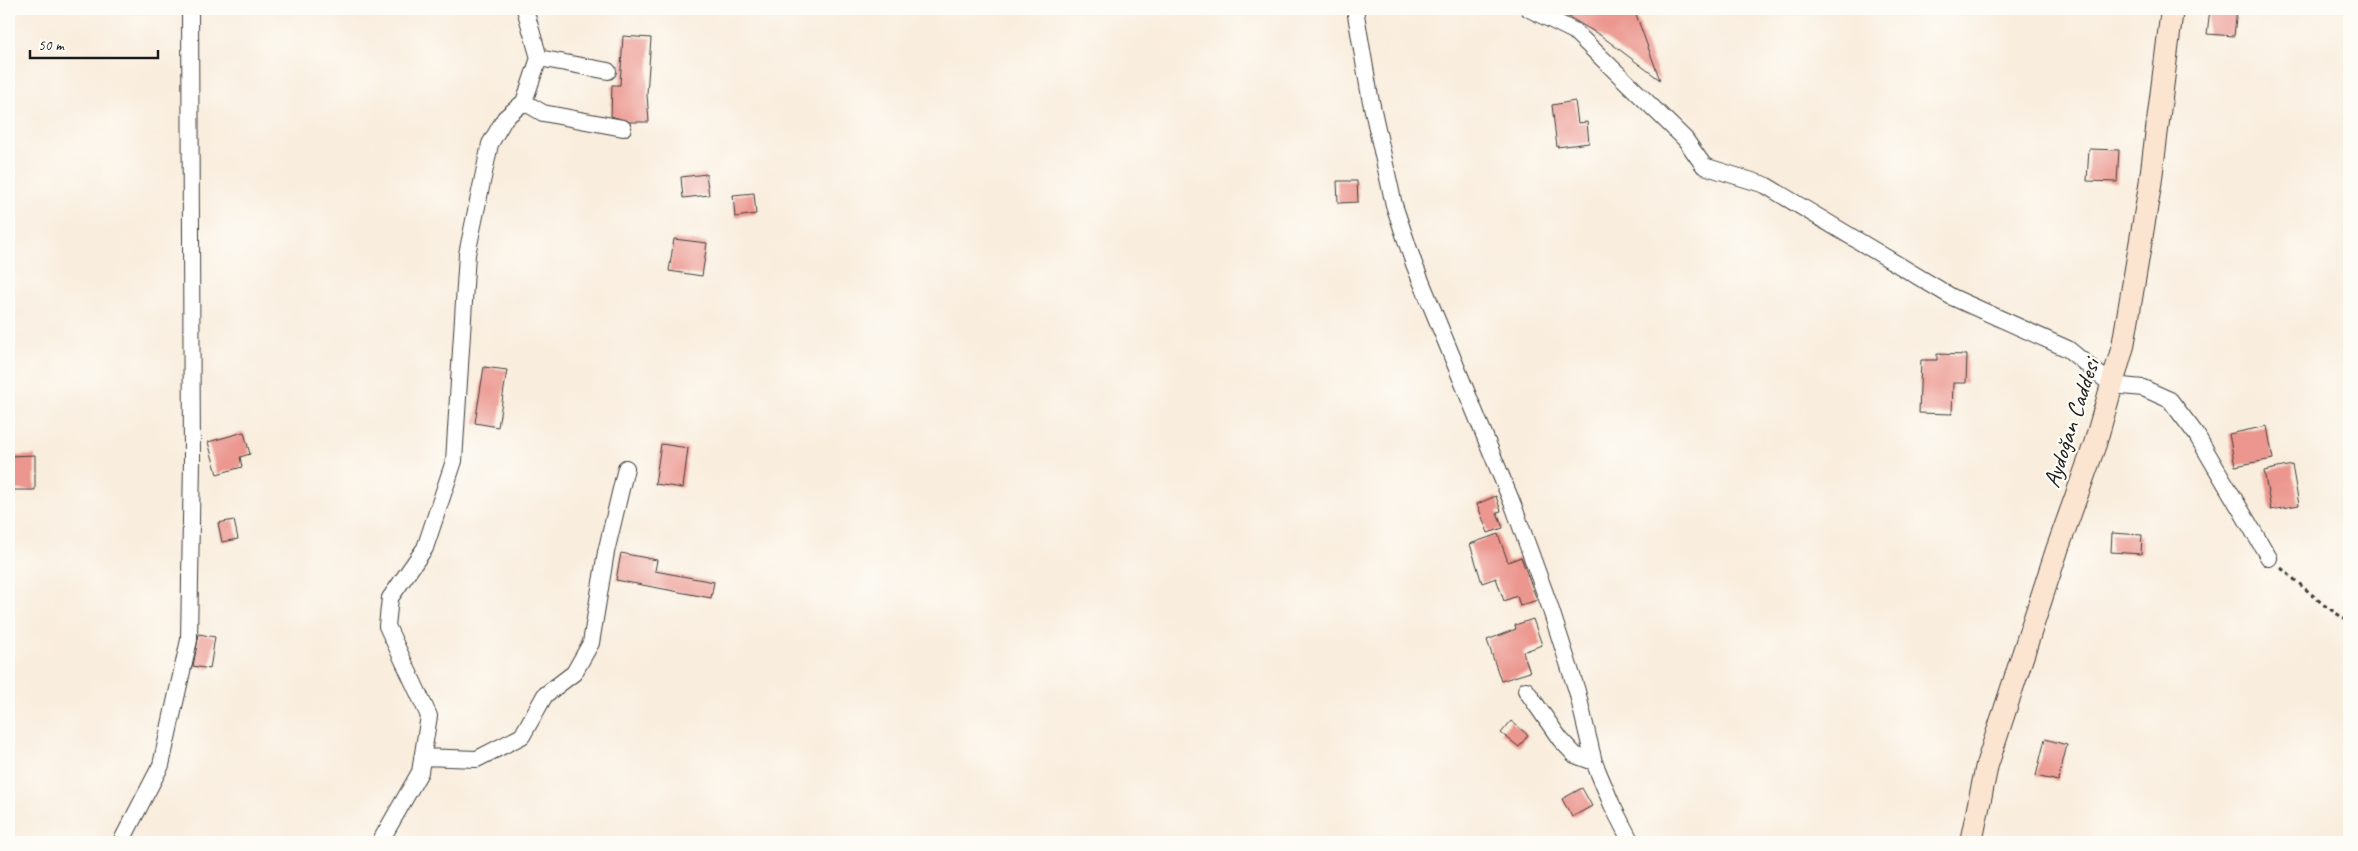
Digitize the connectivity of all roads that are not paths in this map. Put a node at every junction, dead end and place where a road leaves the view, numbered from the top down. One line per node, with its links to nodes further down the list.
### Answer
1 (190, 9): 16 (street)
2 (525, 9): 6 (street)
3 (1354, 9): 15 (street)
4 (1529, 9): 10 (street)
5 (2172, 9): 10 (street, Aydoğan Caddesi)
6 (539, 58): 7 (street); 8 (street)
7 (608, 71)
8 (524, 102): 9 (street); 14 (street)
9 (623, 128)
10 (2112, 385): 12 (street); 19 (street, Aydoğan Caddesi)
11 (626, 468): 14 (street)
12 (2269, 558)
13 (1526, 690): 15 (street)
14 (422, 757): 17 (street)
15 (1594, 762): 18 (street)
16 (121, 842)
17 (380, 842)
18 (1631, 842)
19 (1971, 842)

